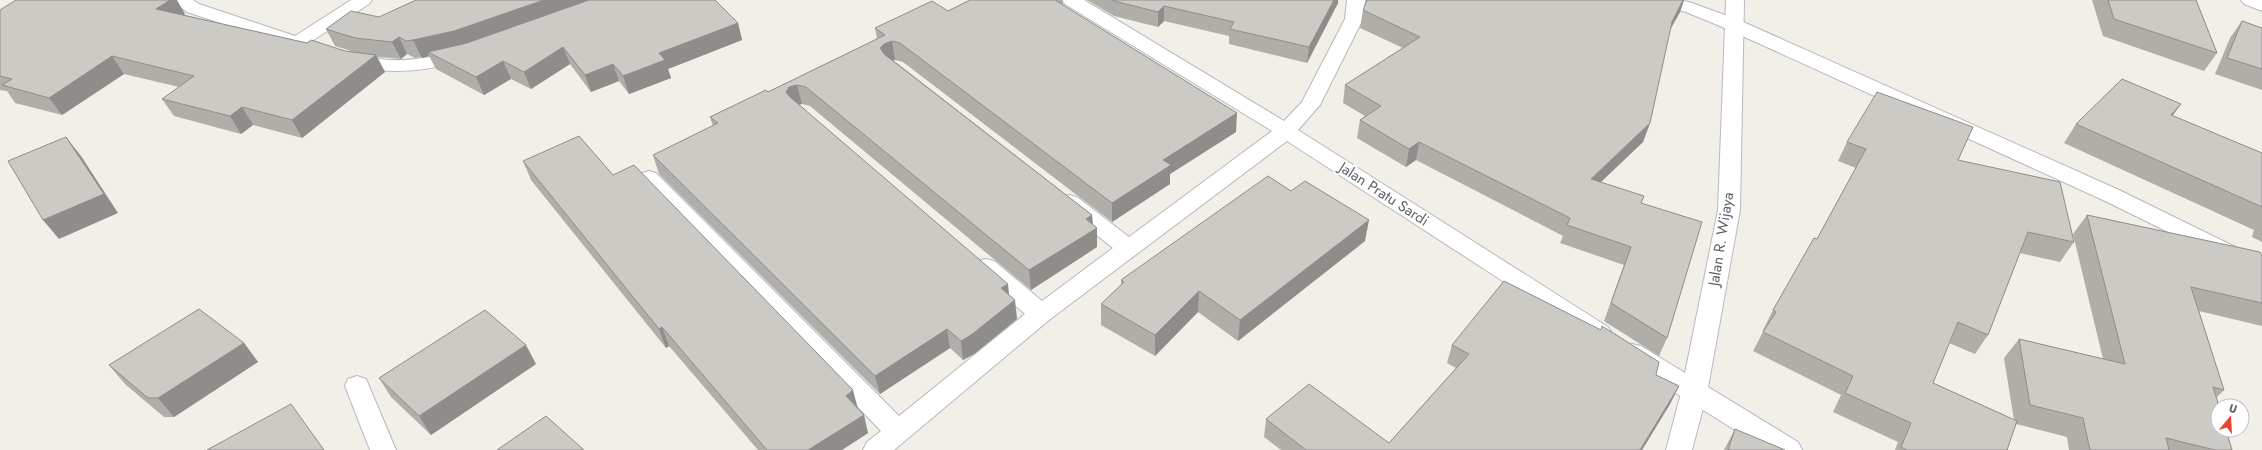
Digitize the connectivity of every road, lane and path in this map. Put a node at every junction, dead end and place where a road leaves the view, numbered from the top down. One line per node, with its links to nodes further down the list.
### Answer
1 (180, 0): 10 (street)
2 (363, 0): 10 (street)
3 (1071, 0): 12 (street, Jalan Pratu Sardi)
4 (1356, 0): 12 (street)
5 (1656, 0): 9 (street)
6 (1735, 0): 9 (street, Jalan R. Wijaya)
7 (2250, 0): 8 (street)
8 (2262, 6)
9 (1734, 25): 17 (street); 20 (street, Jalan R. Wijaya)
10 (298, 42): 11 (street)
11 (482, 50)
12 (1286, 131): 15 (street); 20 (street, Jalan Pratu Sardi)
13 (649, 178): 21 (street)
14 (1053, 190): 15 (street)
15 (1128, 248): 18 (street)
16 (970, 253): 18 (street)
17 (2262, 270)
18 (1041, 314): 21 (street)
19 (357, 386): 22 (street)
20 (1694, 393): 24 (street, Jalan R. Wijaya); 25 (street, Jalan Pratu Sardi)
21 (898, 431): 23 (street)
22 (383, 450)
23 (876, 450)
24 (1679, 450)
25 (1789, 450)

